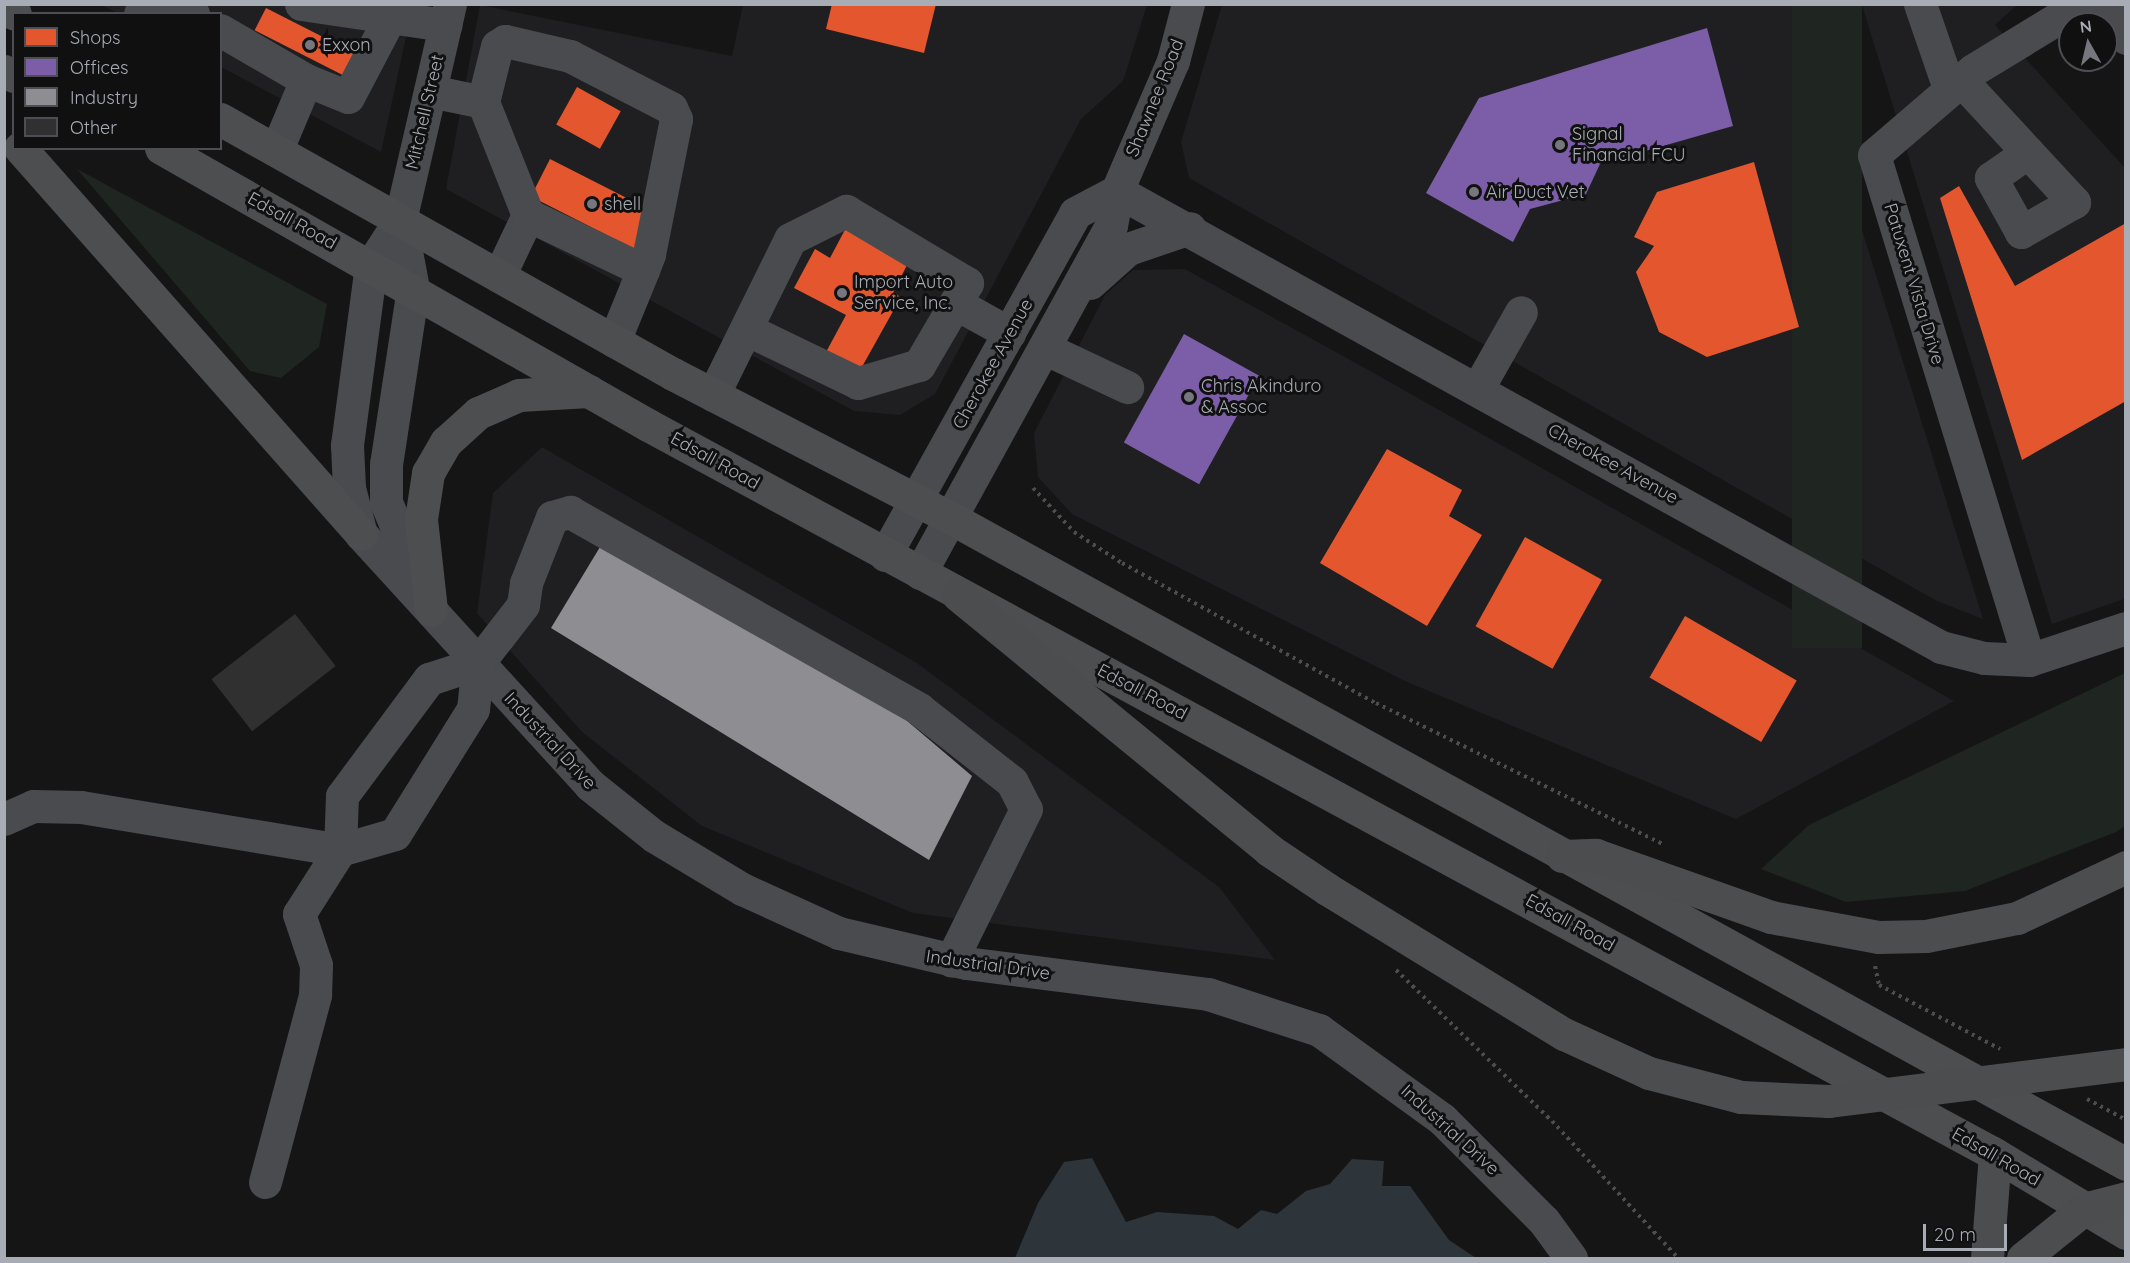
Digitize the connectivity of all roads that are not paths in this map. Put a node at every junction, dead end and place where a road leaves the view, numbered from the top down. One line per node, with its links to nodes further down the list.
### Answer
1 (177, 4): 7 (street)
2 (301, 4): 9 (street)
3 (1188, 4): 21 (street, Shawnee Road)
4 (1920, 4): 13 (street)
5 (2081, 4): 13 (street, Patuxent Vista Drive)
6 (2103, 4): 11 (street)
7 (190, 12)
8 (447, 15): 9 (street); 14 (street, Mitchell Street)
9 (390, 17): 12 (street)
10 (222, 31): 12 (street)
11 (2126, 38)
12 (306, 80): 17 (street)
13 (1955, 84): 20 (street); 48 (street, Patuxent Vista Drive)
14 (430, 91): 15 (street); 23 (street, Mitchell Street)
15 (483, 102): 22 (street); 26 (street)
16 (222, 120): 17 (main road)
17 (277, 149): 23 (main road)
18 (22, 150): 42 (main road)
19 (165, 150): 25 (main road, Edsall Road)
20 (2028, 152)
21 (1117, 191): 24 (street, Cherokee Avenue); 30 (street, Cherokee Avenue); 33 (street, Cherokee Avenue)
22 (528, 215): 26 (street); 27 (street)
23 (400, 220): 25 (street, Industrial Drive); 27 (main road); 28 (street, Industrial Drive)
24 (1190, 228): 30 (street); 37 (street, Cherokee Avenue)
25 (371, 265): 28 (main road, Edsall Road); 42 (street, Industrial Drive)
26 (643, 270): 34 (street)
27 (499, 276): 34 (main road)
28 (413, 288): 38 (main road, Edsall Road); 46 (street, Industrial Drive)
29 (955, 303): 32 (street); 32 (street); 33 (street)
30 (1066, 308): 35 (street, Cherokee Avenue)
31 (1521, 312): 37 (street)
32 (746, 329): 39 (street)
33 (1009, 333): 40 (street, Cherokee Avenue)
34 (614, 341): 39 (main road)
35 (1044, 348): 36 (street); 41 (street, Cherokee Avenue)
36 (1127, 387)
37 (1478, 388): 48 (street, Cherokee Avenue)
38 (590, 391): 43 (main road, Edsall Road); 46 (main road)
39 (713, 395): 40 (main road)
40 (917, 500): 41 (main road); 43 (street, Cherokee Avenue)
41 (951, 518): 44 (street, Cherokee Avenue); 52 (main road)
42 (361, 534): 46 (street, Industrial Drive)
43 (885, 555): 44 (main road, Edsall Road)
44 (920, 573): 45 (main road, Edsall Road)
45 (958, 595): 55 (highway, bridge); 56 (main road, Edsall Road)
46 (431, 610): 49 (street, Industrial Drive)
47 (2126, 628): 48 (street, Cherokee Avenue)
48 (2029, 660)
49 (478, 663): 51 (street); 51 (street); 54 (street, Industrial Drive); 54 (street)
50 (4, 819): 51 (street)
51 (340, 850): 58 (street)
52 (1562, 856): 53 (highway); 57 (main road)
53 (2126, 867)
54 (951, 961): 62 (street, Industrial Drive)
55 (2126, 1064)
56 (1995, 1154): 60 (main road, Edsall Road); 63 (highway)
57 (2126, 1164)
58 (265, 1182)
59 (2126, 1198): 60 (highway)
60 (2084, 1209): 61 (main road, Edsall Road); 64 (highway)
61 (2126, 1233)
62 (1571, 1258)
63 (1987, 1258)
64 (2023, 1258)

